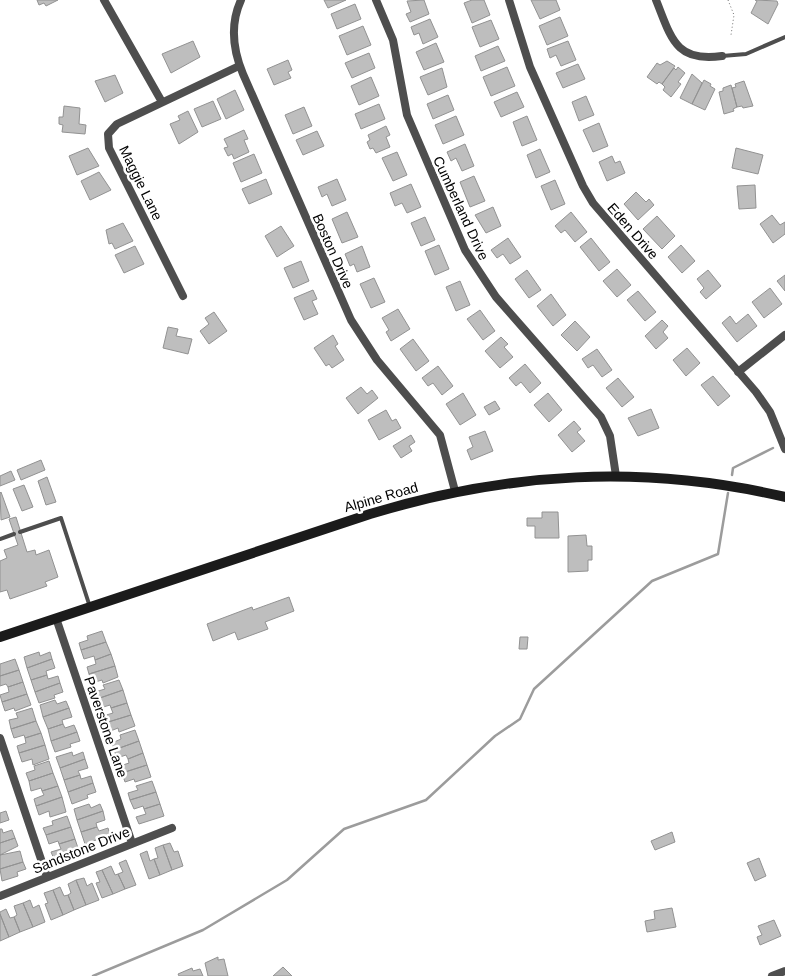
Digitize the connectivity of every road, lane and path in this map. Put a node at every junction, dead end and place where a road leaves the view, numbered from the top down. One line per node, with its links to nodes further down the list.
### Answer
1 (104, 0): 11 (street)
2 (240, 0): 10 (street, Boston Drive)
3 (376, 0): 16 (street, Cumberland Drive)
4 (509, 0): 14 (street, Eden Drive)
5 (656, 0): 9 (street)
6 (728, 0): 7 (path)
7 (731, 35)
8 (785, 37): 9 (lane)
9 (722, 56)
10 (239, 66): 11 (street, Maggie Lane); 17 (street, Boston Drive)
11 (162, 102): 12 (street, Maggie Lane)
12 (183, 296)
13 (785, 334): 14 (street)
14 (738, 372): 15 (street, Eden Drive)
15 (785, 450)
16 (616, 476): 17 (main road, Alpine Road); 18 (main road, Alpine Road)
17 (455, 492): 22 (main road, Alpine Road)
18 (785, 497)
19 (20, 532): 22 (lane)
20 (14, 534): 21 (lane)
21 (0, 539)
22 (90, 607): 23 (main road, Alpine Road)
23 (56, 618): 24 (main road, Alpine Road); 27 (street, Paverstone Lane)
24 (0, 637)
25 (0, 738): 28 (street)
26 (172, 828): 27 (street, Sandstone Drive)
27 (132, 843): 28 (street, Sandstone Drive)
28 (46, 877): 29 (street, Sandstone Drive)
29 (0, 896)
30 (785, 971): 31 (street)
31 (772, 976)

